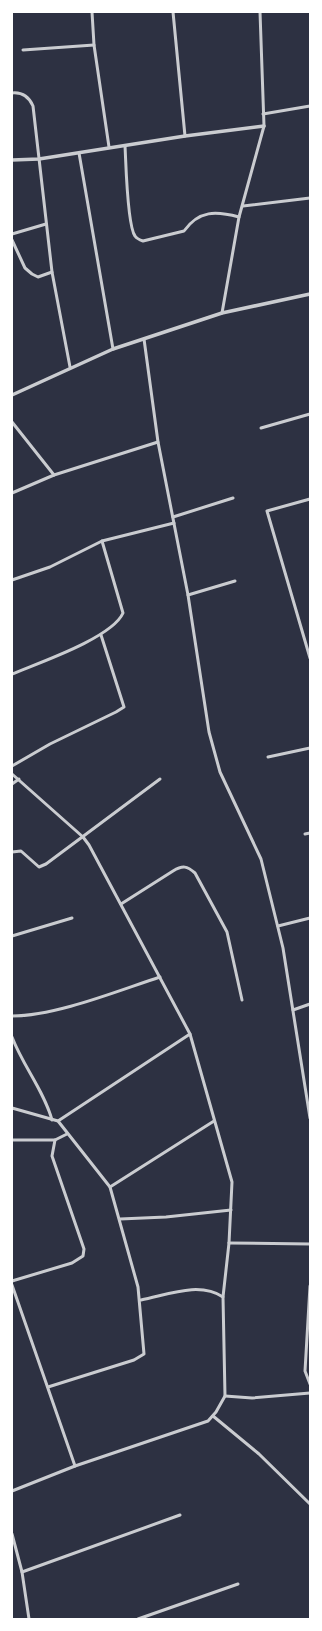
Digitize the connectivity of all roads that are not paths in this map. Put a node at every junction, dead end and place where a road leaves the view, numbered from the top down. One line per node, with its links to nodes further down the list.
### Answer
1 (92, 12): 4 (street)
2 (174, 12): 10 (street)
3 (260, 12): 8 (street)
4 (94, 45): 5 (street); 12 (street)
5 (23, 50)
6 (12, 93): 14 (street)
7 (310, 106): 8 (street)
8 (263, 114): 9 (street)
9 (264, 126): 10 (street); 17 (street)
10 (185, 136): 11 (street)
11 (125, 146): 12 (street); 18 (street)
12 (109, 147): 13 (street)
13 (79, 153): 14 (street); 26 (street)
14 (40, 158): 15 (street); 19 (street)
15 (12, 160)
16 (310, 199): 17 (street)
17 (243, 206): 18 (street)
18 (239, 217): 24 (street)
19 (46, 224): 20 (street); 22 (street)
20 (12, 234)
21 (12, 240): 22 (street)
22 (52, 272): 27 (street)
23 (310, 294): 24 (street)
24 (222, 313): 25 (street)
25 (144, 339): 26 (street); 32 (street)
26 (113, 349): 27 (street)
27 (70, 367): 28 (street)
28 (12, 395)
29 (310, 414): 31 (street)
30 (12, 422): 33 (street)
31 (260, 428)
32 (158, 442): 33 (street); 37 (street)
33 (54, 475): 34 (street)
34 (12, 493)
35 (233, 498): 37 (street)
36 (310, 499): 44 (street)
37 (173, 518): 38 (street)
38 (174, 523): 39 (street); 42 (street)
39 (102, 541): 40 (street); 43 (street)
40 (12, 580)
41 (235, 581): 42 (street)
42 (188, 595): 60 (street)
43 (101, 635): 45 (street); 48 (street)
44 (310, 658)
45 (12, 674)
46 (310, 748): 47 (street)
47 (268, 757)
48 (12, 766)
49 (12, 774): 50 (street)
50 (19, 779): 52 (street); 55 (street)
51 (160, 779): 55 (street)
52 (12, 784)
53 (310, 833): 54 (street)
54 (305, 834)
55 (82, 837): 56 (street); 57 (street)
56 (12, 852)
57 (121, 904): 62 (street); 63 (street)
58 (72, 918): 61 (street)
59 (310, 918): 60 (street)
60 (278, 926): 65 (street)
61 (12, 936)
62 (160, 977): 66 (street); 67 (street)
63 (242, 1000)
64 (310, 1004): 65 (street)
65 (293, 1010): 70 (street)
66 (12, 1016)
67 (190, 1034): 72 (street); 73 (street)
68 (12, 1037): 71 (street)
69 (12, 1108): 71 (street)
70 (310, 1118)
71 (52, 1120): 73 (street)
72 (214, 1121): 77 (street); 78 (street)
73 (58, 1122): 74 (street)
74 (67, 1134): 76 (street); 77 (street)
75 (12, 1140): 76 (street)
76 (55, 1140): 82 (street)
77 (110, 1187): 79 (street)
78 (231, 1210): 79 (street); 80 (street)
79 (120, 1219): 86 (street)
80 (229, 1244): 81 (street); 85 (street)
81 (310, 1244)
82 (12, 1281)
83 (12, 1286): 88 (street)
84 (310, 1286): 87 (street)
85 (223, 1297): 86 (street); 90 (street)
86 (141, 1300): 88 (street)
87 (310, 1384)
88 (48, 1386): 92 (street)
89 (310, 1393): 90 (street)
90 (225, 1396): 91 (street)
91 (213, 1416): 92 (street); 94 (street)
92 (75, 1466): 93 (street)
93 (12, 1491)
94 (310, 1504)
95 (180, 1515): 97 (street)
96 (12, 1534): 97 (street)
97 (22, 1572): 99 (street)
98 (238, 1584): 100 (street)
99 (29, 1619)
100 (138, 1619)

